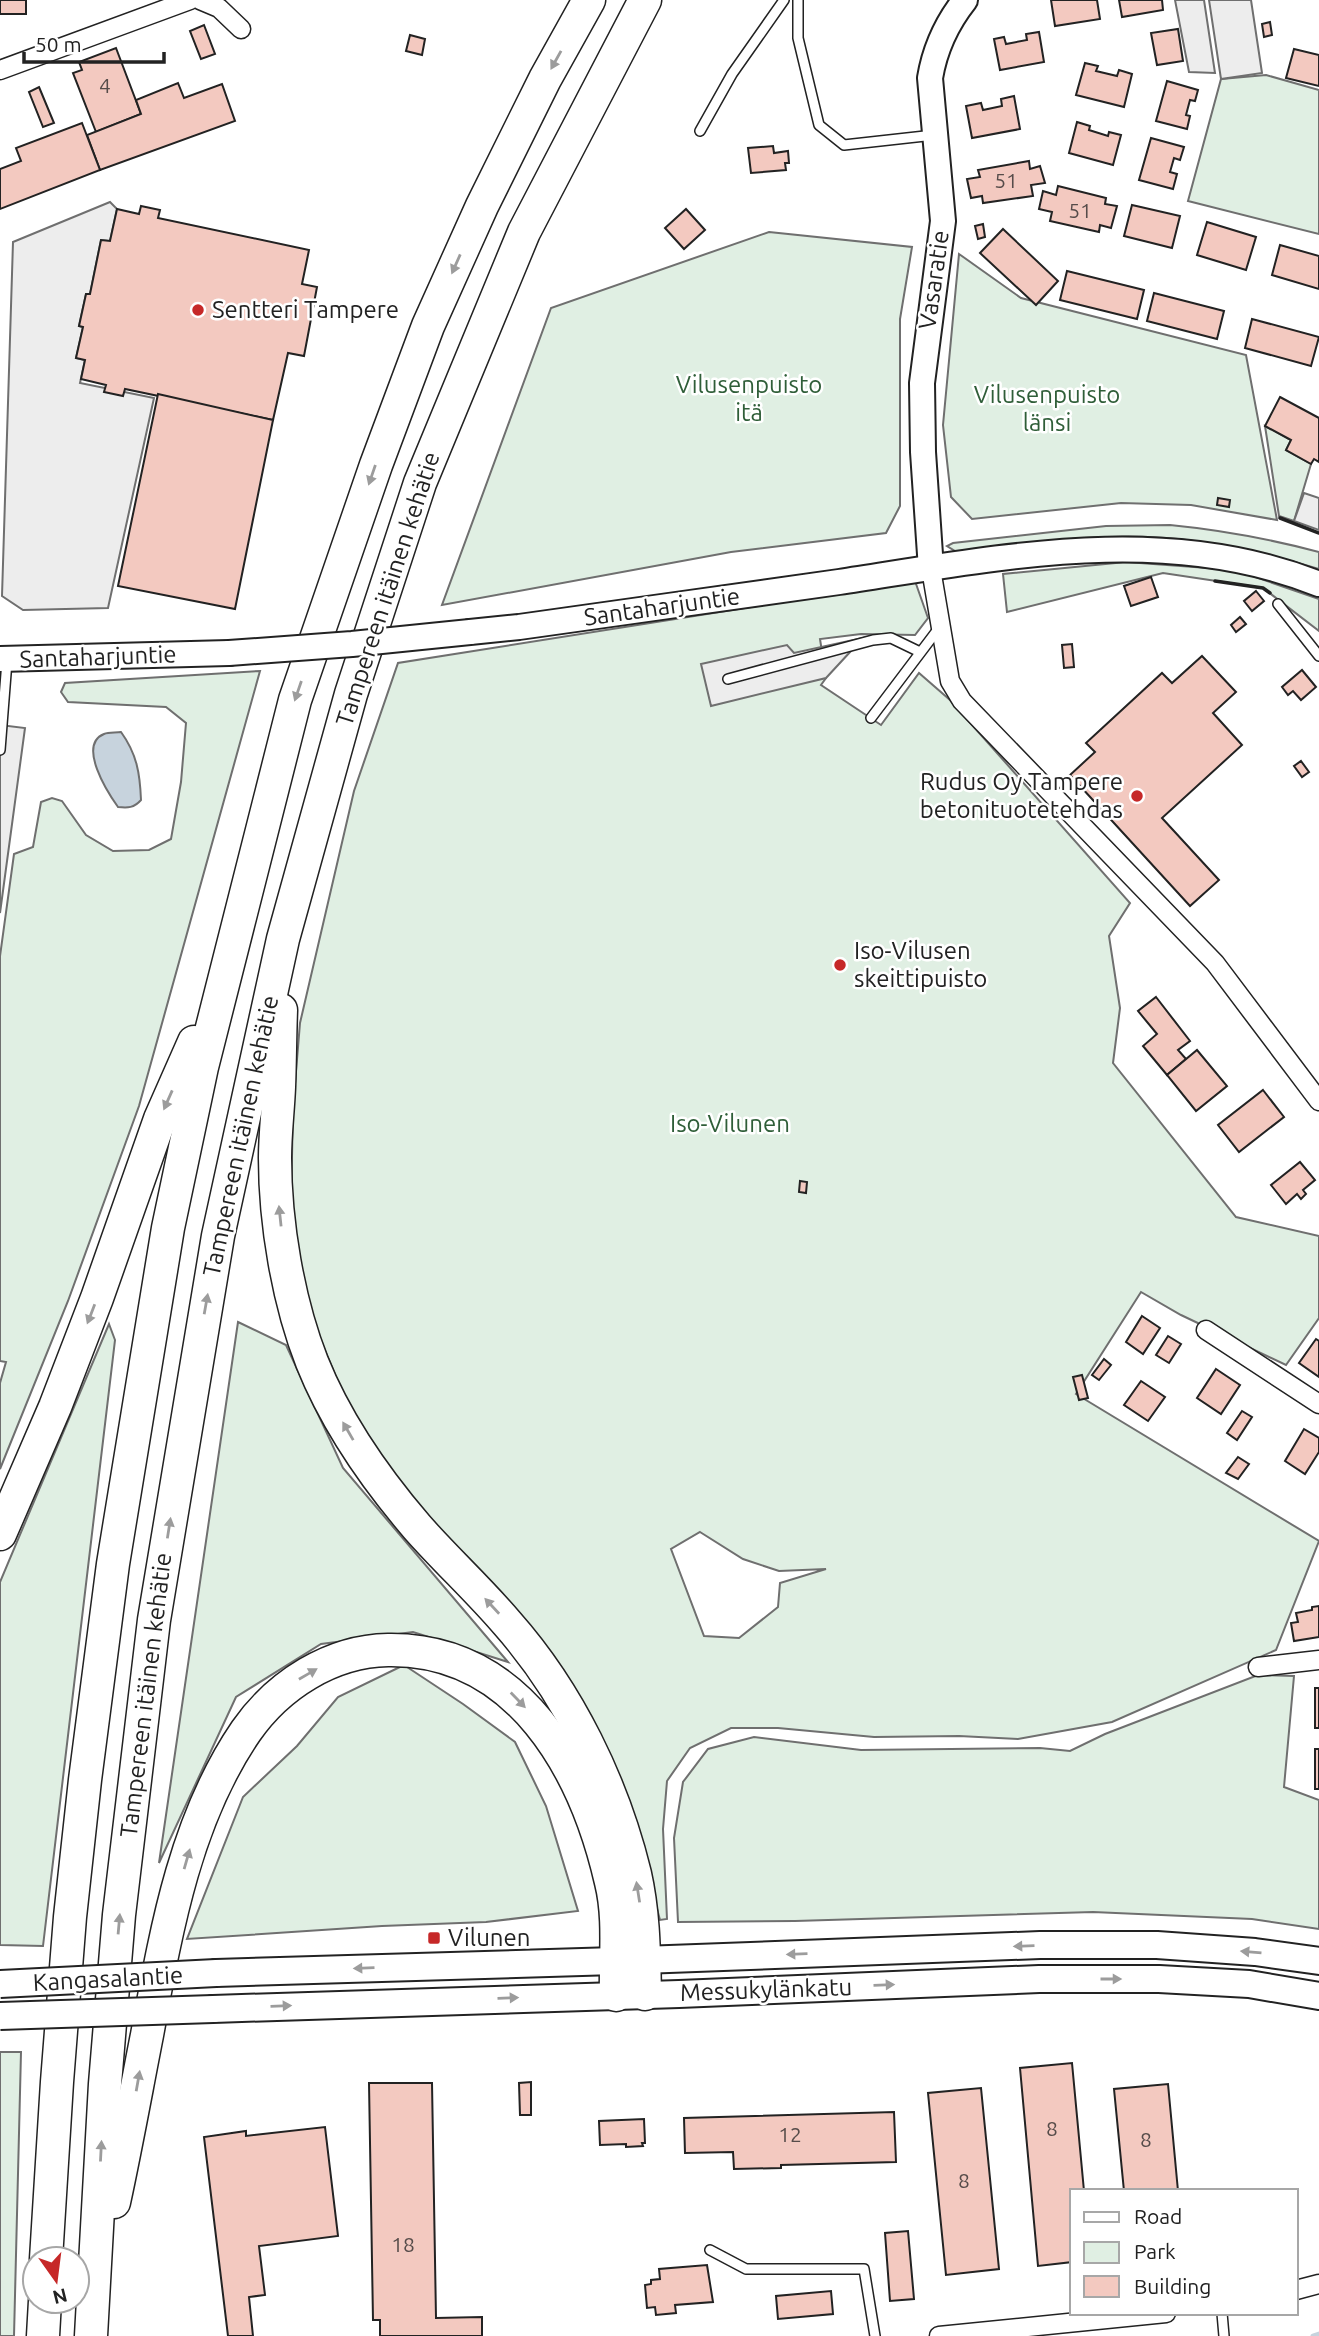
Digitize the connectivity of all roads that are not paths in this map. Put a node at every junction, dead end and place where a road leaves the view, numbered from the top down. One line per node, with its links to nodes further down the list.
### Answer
1 (190, 0): 9 (street)
2 (200, 0): 8 (street)
3 (589, 0): 23 (highway, Tampereen itäinen kehätie, one-way to 23)
4 (645, 0): 22 (highway, Tampereen itäinen kehätie)
5 (783, 0): 10 (lane)
6 (798, 0): 11 (lane)
7 (965, 0): 11 (main road, Vasaratie)
8 (242, 29)
9 (0, 71)
10 (700, 131)
11 (934, 134): 12 (main road, Vasaratie)
12 (931, 569): 13 (main road, Santaharjuntie); 15 (street); 18 (main road, Santaharjuntie, bridge)
13 (1319, 584)
14 (1278, 604): 17 (lane)
15 (940, 627): 16 (lane); 24 (street)
16 (920, 652): 19 (lane); 20 (lane)
17 (1319, 656)
18 (4, 659): 21 (lane)
19 (728, 678)
20 (871, 718)
21 (0, 750)
22 (283, 939): 30 (highway, one-way to 22); 45 (highway, Tampereen itäinen kehätie, one-way to 22)
23 (226, 970): 27 (highway, one-way to 27); 38 (highway, Tampereen itäinen kehätie)
24 (1319, 1101)
25 (1206, 1330): 26 (street)
26 (1319, 1404)
27 (0, 1534)
28 (1319, 1660): 29 (street)
29 (1258, 1667)
30 (630, 1961): 31 (main road, Messukylänkatu, one-way to 30); 32 (main road, Messukylänkatu, one-way to 32); 34 (highway); 45 (highway, one-way to 30)
31 (1319, 1961)
32 (216, 1973): 33 (main road, Kangasalantie, bridge)
33 (0, 1984)
34 (630, 1994): 35 (main road, Messukylänkatu, one-way to 35); 36 (main road, Messukylänkatu, one-way to 34)
35 (1319, 1996)
36 (213, 2009): 37 (main road, Kangasalantie, bridge)
37 (0, 2016)
38 (48, 2245)
39 (710, 2250): 47 (lane)
40 (1319, 2284): 41 (street)
41 (1298, 2289)
42 (44, 2315): 46 (highway)
43 (1147, 2315): 48 (street)
44 (1222, 2315): 49 (lane)
45 (91, 2326)
46 (43, 2336)
47 (875, 2336)
48 (939, 2336)
49 (1224, 2336)

